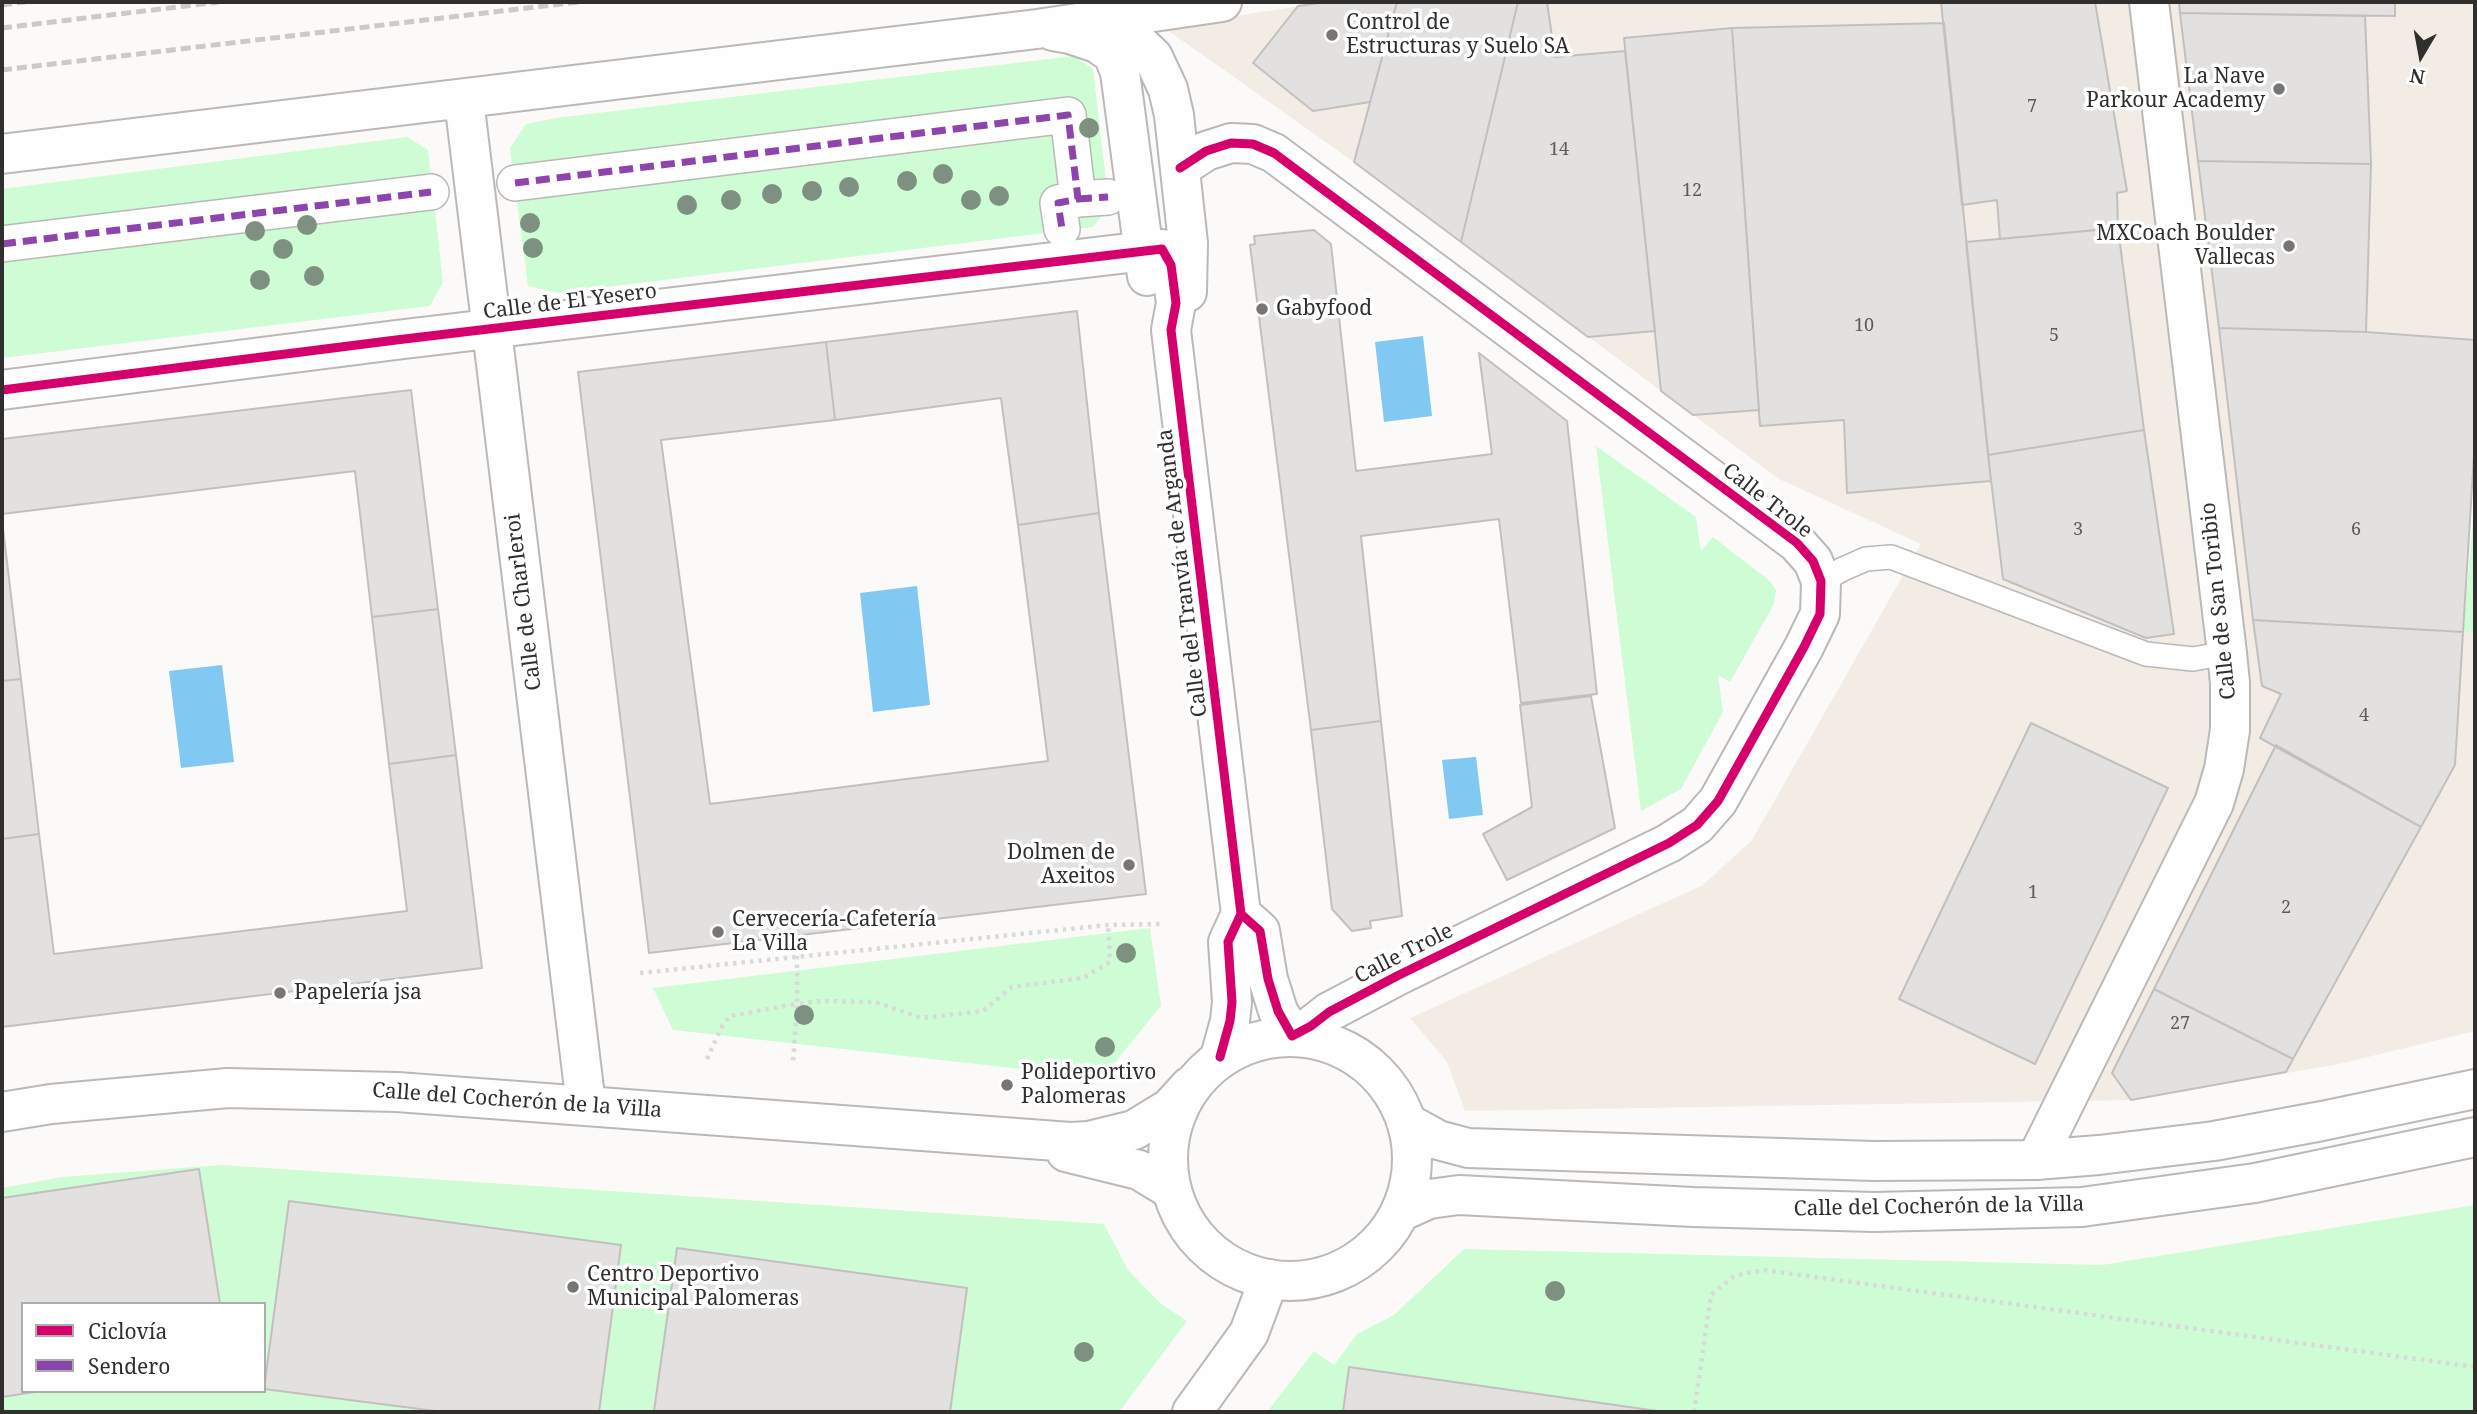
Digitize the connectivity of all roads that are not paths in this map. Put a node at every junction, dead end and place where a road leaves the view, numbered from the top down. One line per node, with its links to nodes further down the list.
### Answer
1 (1222, 2): 3 (street)
2 (2148, 2): 17 (street, Calle de San Toribio)
3 (1091, 21): 4 (street); 7 (street)
4 (1037, 29): 5 (street); 12 (street)
5 (464, 100): 6 (street); 13 (street, Calle de Charleroi)
6 (2, 154)
7 (1180, 168): 14 (street); 16 (street, Calle Trole)
8 (515, 183): 10 (street)
9 (431, 192): 11 (street)
10 (1083, 208)
11 (2, 244)
12 (1144, 252): 13 (street, Calle de El Yesero); 14 (street, Calle del Tranvía de Arganda)
13 (491, 329): 15 (street, Calle de El Yesero); 23 (street, Calle de Charleroi)
14 (1171, 330): 18 (street, Calle del Tranvía de Arganda)
15 (2, 390)
16 (1821, 582): 17 (lane); 19 (street, Calle Trole)
17 (2227, 653): 28 (street, Calle de San Toribio)
18 (1241, 915): 19 (street); 20 (street, Calle del Tranvía de Arganda)
19 (1292, 1036): 20 (street); 25 (street)
20 (1220, 1057): 21 (street)
21 (1190, 1086): 27 (street, Calle del Cocherón de la Villa); 29 (street)
22 (2475, 1088): 28 (street)
23 (586, 1105): 24 (street, Calle del Cocherón de la Villa); 27 (street, Calle del Cocherón de la Villa)
24 (2, 1112)
25 (1407, 1123): 28 (street); 30 (street)
26 (2475, 1137): 30 (street, Calle del Cocherón de la Villa)
27 (1032, 1139): 29 (street, Calle del Cocherón de la Villa)
28 (2036, 1160)
29 (1172, 1190): 31 (street)
30 (1401, 1212): 31 (street)
31 (1269, 1279): 32 (street)
32 (1192, 1412)

